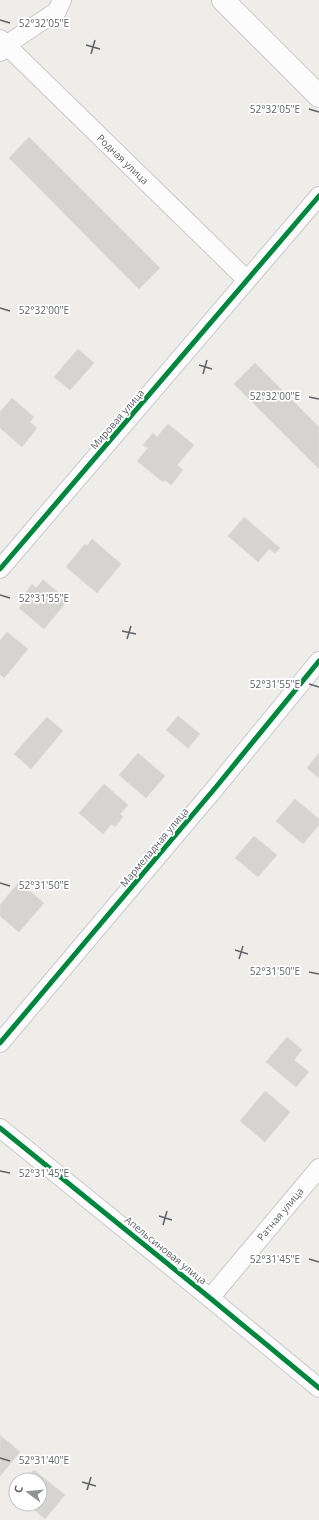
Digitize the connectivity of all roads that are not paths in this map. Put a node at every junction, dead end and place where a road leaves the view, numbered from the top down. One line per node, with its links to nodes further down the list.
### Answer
1 (62, 0): 3 (street)
2 (223, 0): 4 (main road)
3 (2, 45): 6 (street, Родная улица)
4 (319, 96)
5 (319, 196): 6 (street, Мировая улица)
6 (247, 280): 7 (street, Мировая улица)
7 (0, 569)
8 (319, 661): 9 (street, Мармеладная улица)
9 (0, 1043)
10 (0, 1128): 12 (street, Апельсиновая улица)
11 (319, 1168): 12 (street, Ратная улица)
12 (210, 1298): 13 (street, Апельсиновая улица)
13 (319, 1388)

